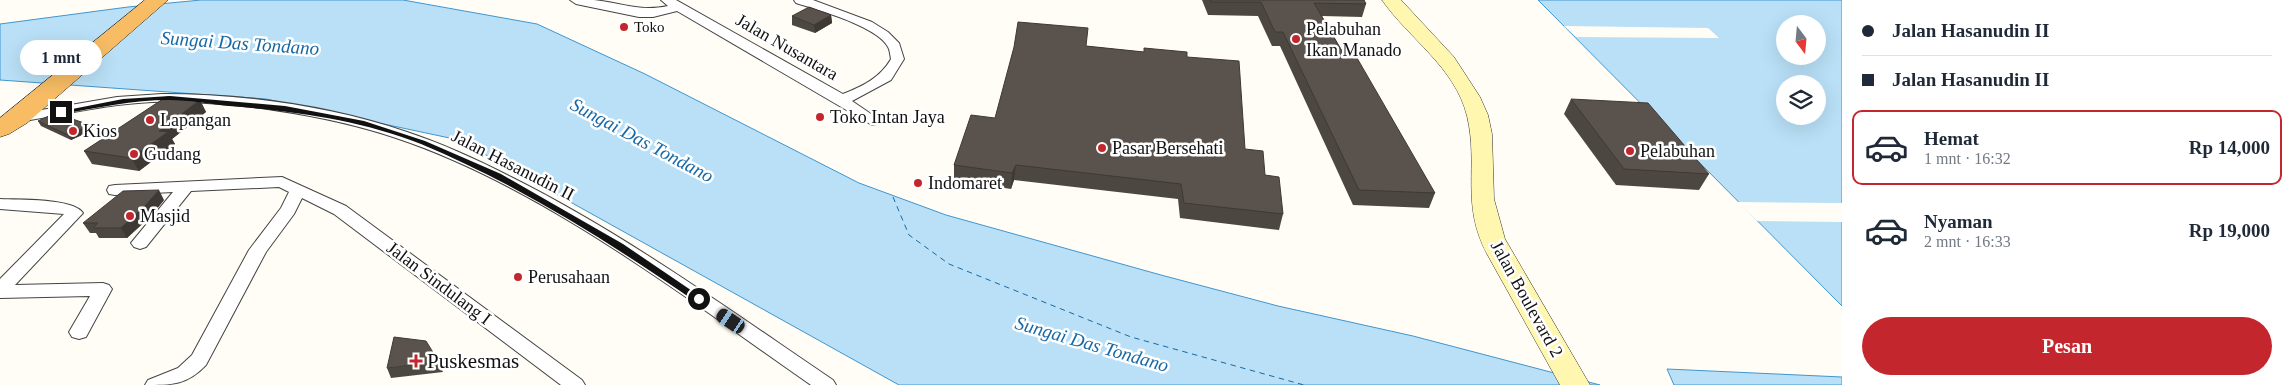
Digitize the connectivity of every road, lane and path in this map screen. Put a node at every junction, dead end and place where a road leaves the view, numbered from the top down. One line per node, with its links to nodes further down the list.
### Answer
1 (158, 0): 8 (highway)
2 (576, 0): 5 (street)
3 (800, 0): 6 (street)
4 (1391, 0): 19 (main road, Jalan Boulevard 2)
5 (673, 3): 6 (street, Jalan Nusantara)
6 (842, 100): 7 (street, Jalan Nusantara)
7 (867, 117)
8 (9, 124): 18 (street, Jalan Hasanudin II)
9 (186, 187): 10 (street, Jalan Sindulang I); 11 (street, Jalan Sindulang I); 13 (street)
10 (115, 190)
11 (298, 191): 16 (street, Jalan Sindulang I); 17 (street)
12 (0, 204): 14 (street)
13 (140, 243)
14 (0, 291): 15 (street)
15 (79, 332)
16 (572, 384)
17 (155, 385)
18 (826, 385)
19 (1575, 385)

